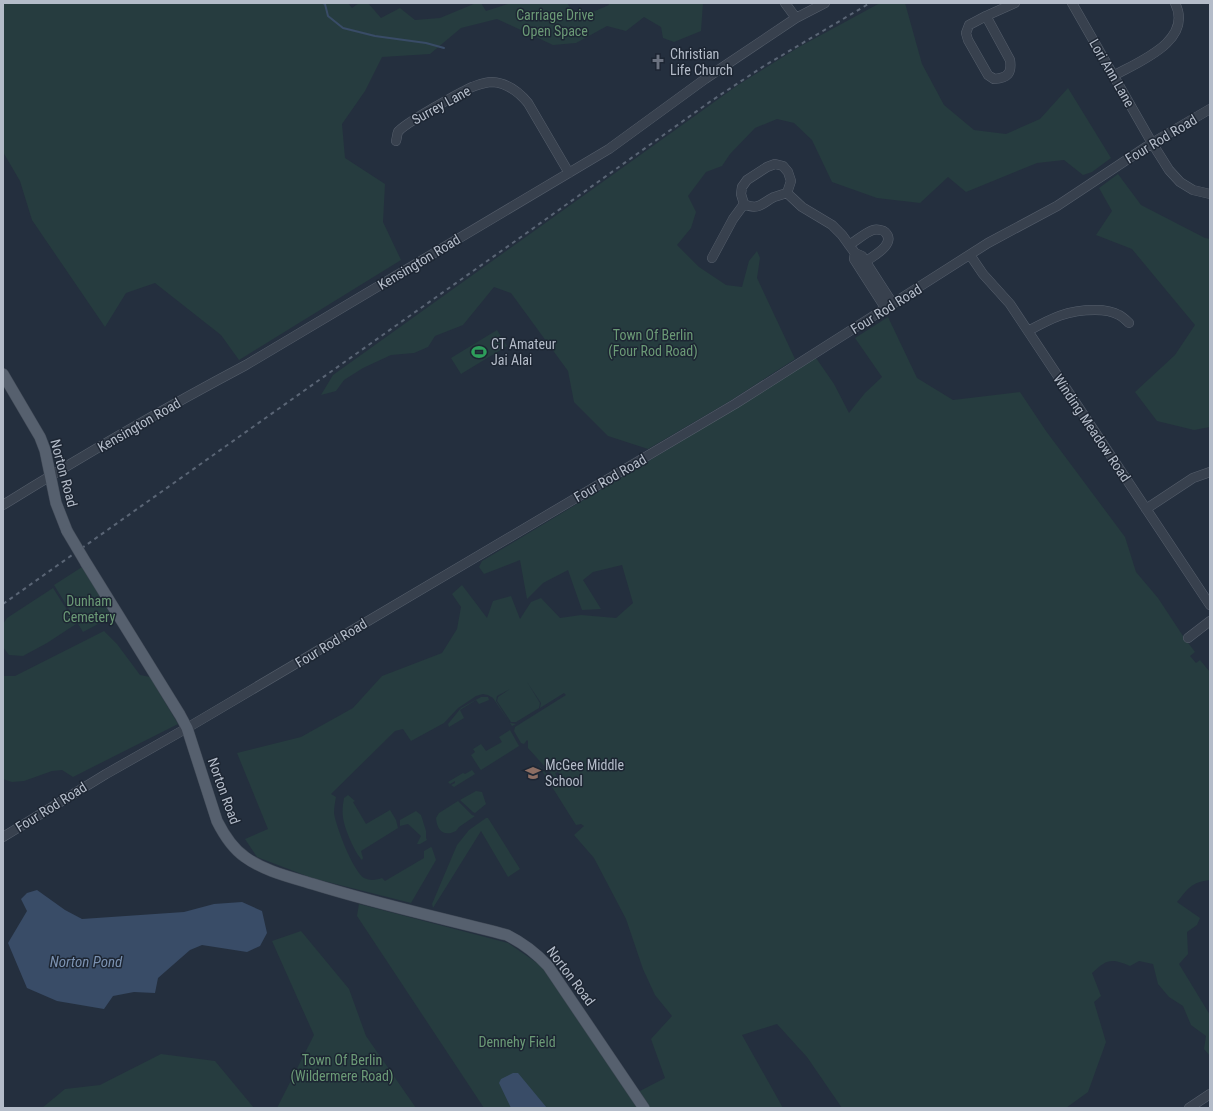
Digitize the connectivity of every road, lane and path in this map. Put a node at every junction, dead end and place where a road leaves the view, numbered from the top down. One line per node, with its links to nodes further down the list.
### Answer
1 (785, 3): 7 (street)
2 (825, 3): 7 (street, Kensington Road)
3 (1015, 3): 6 (street)
4 (1072, 3): 8 (street, Lori Ann Lane)
5 (1175, 3): 8 (street)
6 (986, 16): 6 (street)
7 (796, 18): 12 (street, Kensington Road)
8 (1113, 76): 11 (street, Lori Ann Lane)
9 (1210, 109): 11 (street, Four Rod Road)
10 (396, 141): 12 (street, Surrey Lane)
11 (1152, 143): 14 (street, Lori Ann Lane); 17 (street, Four Rod Road)
12 (569, 173): 25 (street, Kensington Road)
13 (787, 193): 15 (street); 15 (street); 16 (street)
14 (1210, 194)
15 (744, 204): 18 (street)
16 (852, 249): 19 (street); 19 (street); 20 (street)
17 (970, 255): 20 (street, Four Rod Road); 22 (street, Winding Meadow Road)
18 (712, 258)
19 (865, 262): 20 (street)
20 (889, 306): 31 (street, Four Rod Road)
21 (1129, 323): 22 (street)
22 (1028, 331): 27 (street, Winding Meadow Road)
23 (3, 374): 25 (main road, Norton Road)
24 (1210, 472): 27 (street)
25 (51, 475): 26 (street, Kensington Road); 31 (main road, Norton Road, bridge)
26 (3, 505)
27 (1146, 510): 28 (street, Winding Meadow Road)
28 (1210, 605)
29 (1210, 621): 30 (street)
30 (1188, 638)
31 (187, 728): 32 (street, Four Rod Road); 34 (main road, Norton Road)
32 (3, 837)
33 (1210, 1094): 35 (street)
34 (644, 1108)
35 (1189, 1108)

